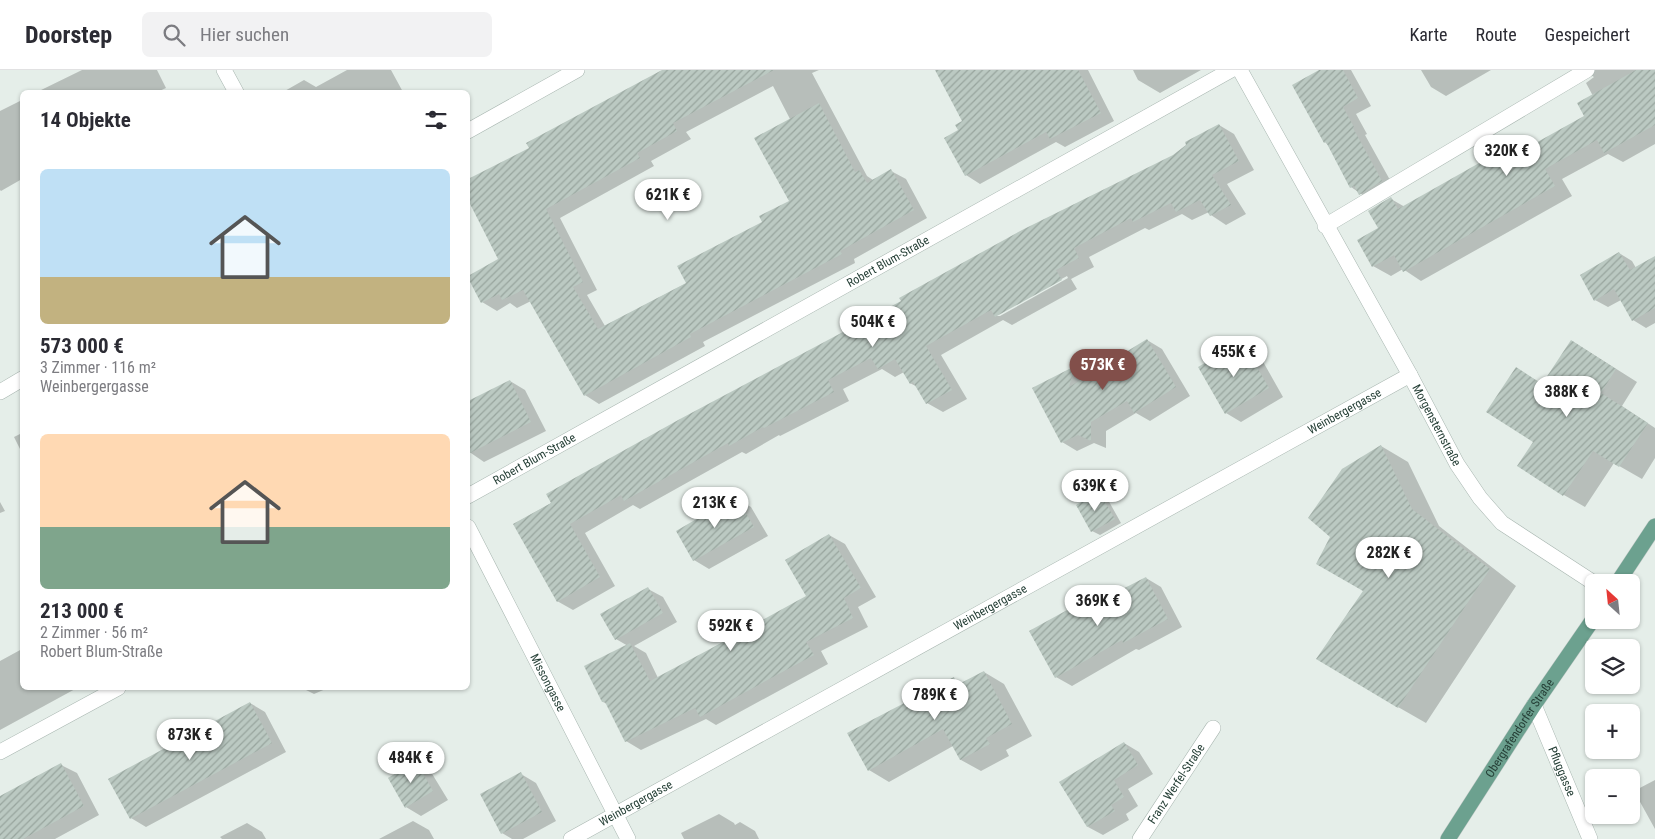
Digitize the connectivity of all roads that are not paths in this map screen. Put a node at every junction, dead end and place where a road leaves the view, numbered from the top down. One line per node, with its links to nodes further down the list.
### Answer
1 (224, 70): 6 (street)
2 (577, 70): 7 (street)
3 (1231, 70): 12 (street, Robert Blum-Straße)
4 (1240, 70): 8 (street, Morgensternstraße)
5 (1587, 70): 8 (street)
6 (235, 90)
7 (470, 130)
8 (1325, 226): 9 (street, Morgensternstraße)
9 (1410, 375): 16 (street, Morgensternstraße); 22 (street, Weinbergergasse)
10 (20, 380): 11 (street)
11 (0, 392)
12 (470, 495)
13 (1655, 526): 15 (main road)
14 (470, 531): 22 (street, Missongasse)
15 (1623, 574)
16 (1585, 577)
17 (1586, 629): 19 (main road, Obergrafendorfer Straße)
18 (114, 690): 21 (street)
19 (1534, 705): 26 (main road, Obergrafendorfer Straße); 27 (street, Pfluggasse)
20 (1213, 728): 25 (street, Franz Werfel-Straße)
21 (0, 752)
22 (616, 815): 23 (street, Weinbergergasse); 24 (street, Missongasse)
23 (571, 839)
24 (628, 839)
25 (1140, 839)
26 (1448, 839)
27 (1590, 839)

